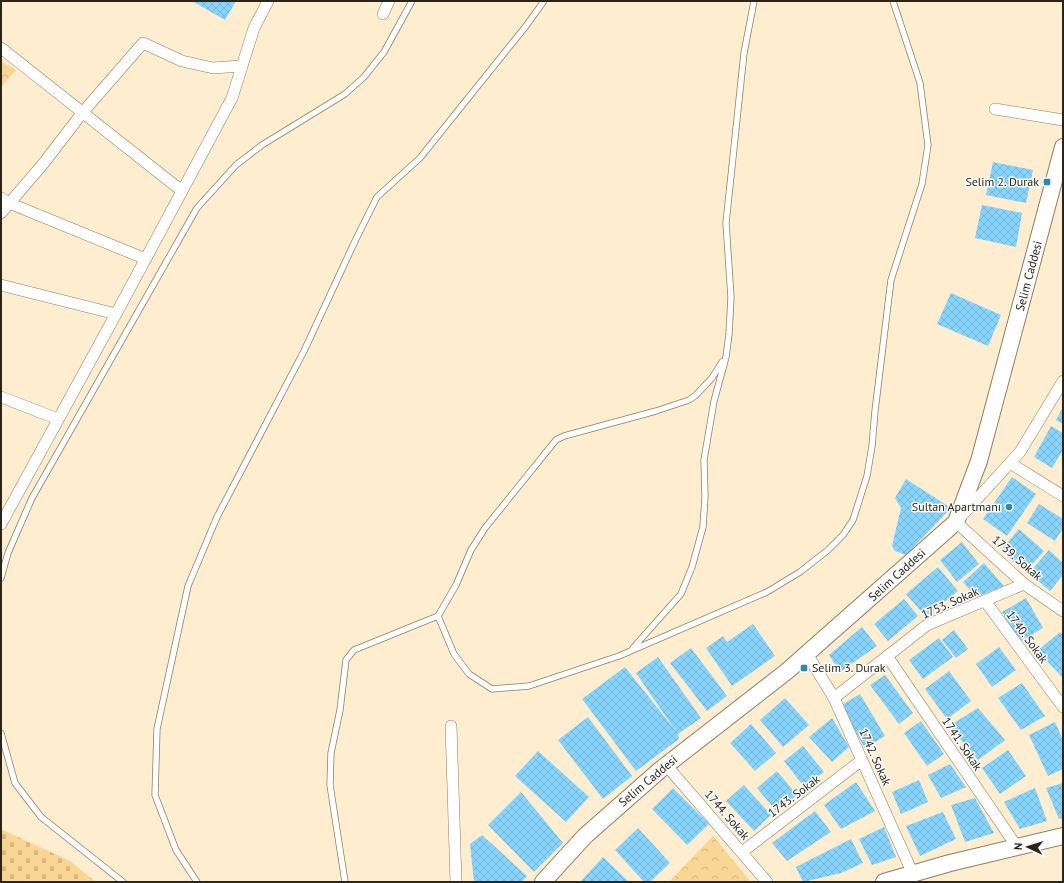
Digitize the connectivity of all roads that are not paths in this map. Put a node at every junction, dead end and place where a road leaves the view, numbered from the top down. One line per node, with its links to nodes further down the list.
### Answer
1 (268, 1): 9 (street)
2 (389, 1): 7 (street)
3 (412, 1): 28 (lane)
4 (544, 1): 47 (lane)
5 (754, 1): 20 (lane)
6 (893, 1): 33 (lane)
7 (383, 14)
8 (1, 48): 11 (street)
9 (241, 66): 11 (street); 14 (street)
10 (995, 110): 12 (street)
11 (83, 112): 14 (street); 15 (street)
12 (1063, 120)
13 (1063, 147): 27 (main road, Selim Caddesi)
14 (182, 191): 17 (street)
15 (5, 201): 16 (street); 17 (street)
16 (1, 213)
17 (146, 259): 19 (street)
18 (1, 285): 19 (street)
19 (116, 314): 23 (street)
20 (726, 357): 32 (lane); 33 (lane)
21 (1063, 381): 24 (street)
22 (1, 397): 23 (street)
23 (58, 419): 26 (street)
24 (1010, 464): 25 (street); 27 (street)
25 (1063, 496)
26 (2, 520)
27 (956, 522): 29 (street, 1739. Sokak); 34 (main road, Selim Caddesi)
28 (1, 578)
29 (1024, 584): 30 (street, 1753. Sokak); 31 (street, 1739. Sokak)
30 (985, 601): 35 (street, 1753. Sokak); 37 (street, 1740. Sokak)
31 (1063, 610)
32 (438, 616): 33 (lane); 48 (lane)
33 (631, 651)
34 (807, 654): 36 (street, 1742. Sokak); 41 (main road, Selim Caddesi)
35 (887, 656): 36 (street, 1753. Sokak); 43 (street, 1741. Sokak)
36 (834, 698): 40 (street, 1742. Sokak)
37 (1063, 707)
38 (451, 726): 49 (street)
39 (1, 733): 46 (lane)
40 (862, 760): 44 (street, 1743. Sokak); 45 (street, 1742. Sokak)
41 (666, 765): 44 (street, 1744. Sokak); 50 (main road, Selim Caddesi)
42 (1063, 836): 43 (main road)
43 (1017, 847): 45 (main road)
44 (742, 852): 51 (street, 1744. Sokak)
45 (913, 874): 52 (main road)
46 (123, 882)
47 (197, 882)
48 (345, 882)
49 (456, 882)
50 (543, 882)
51 (767, 882)
52 (884, 882)

